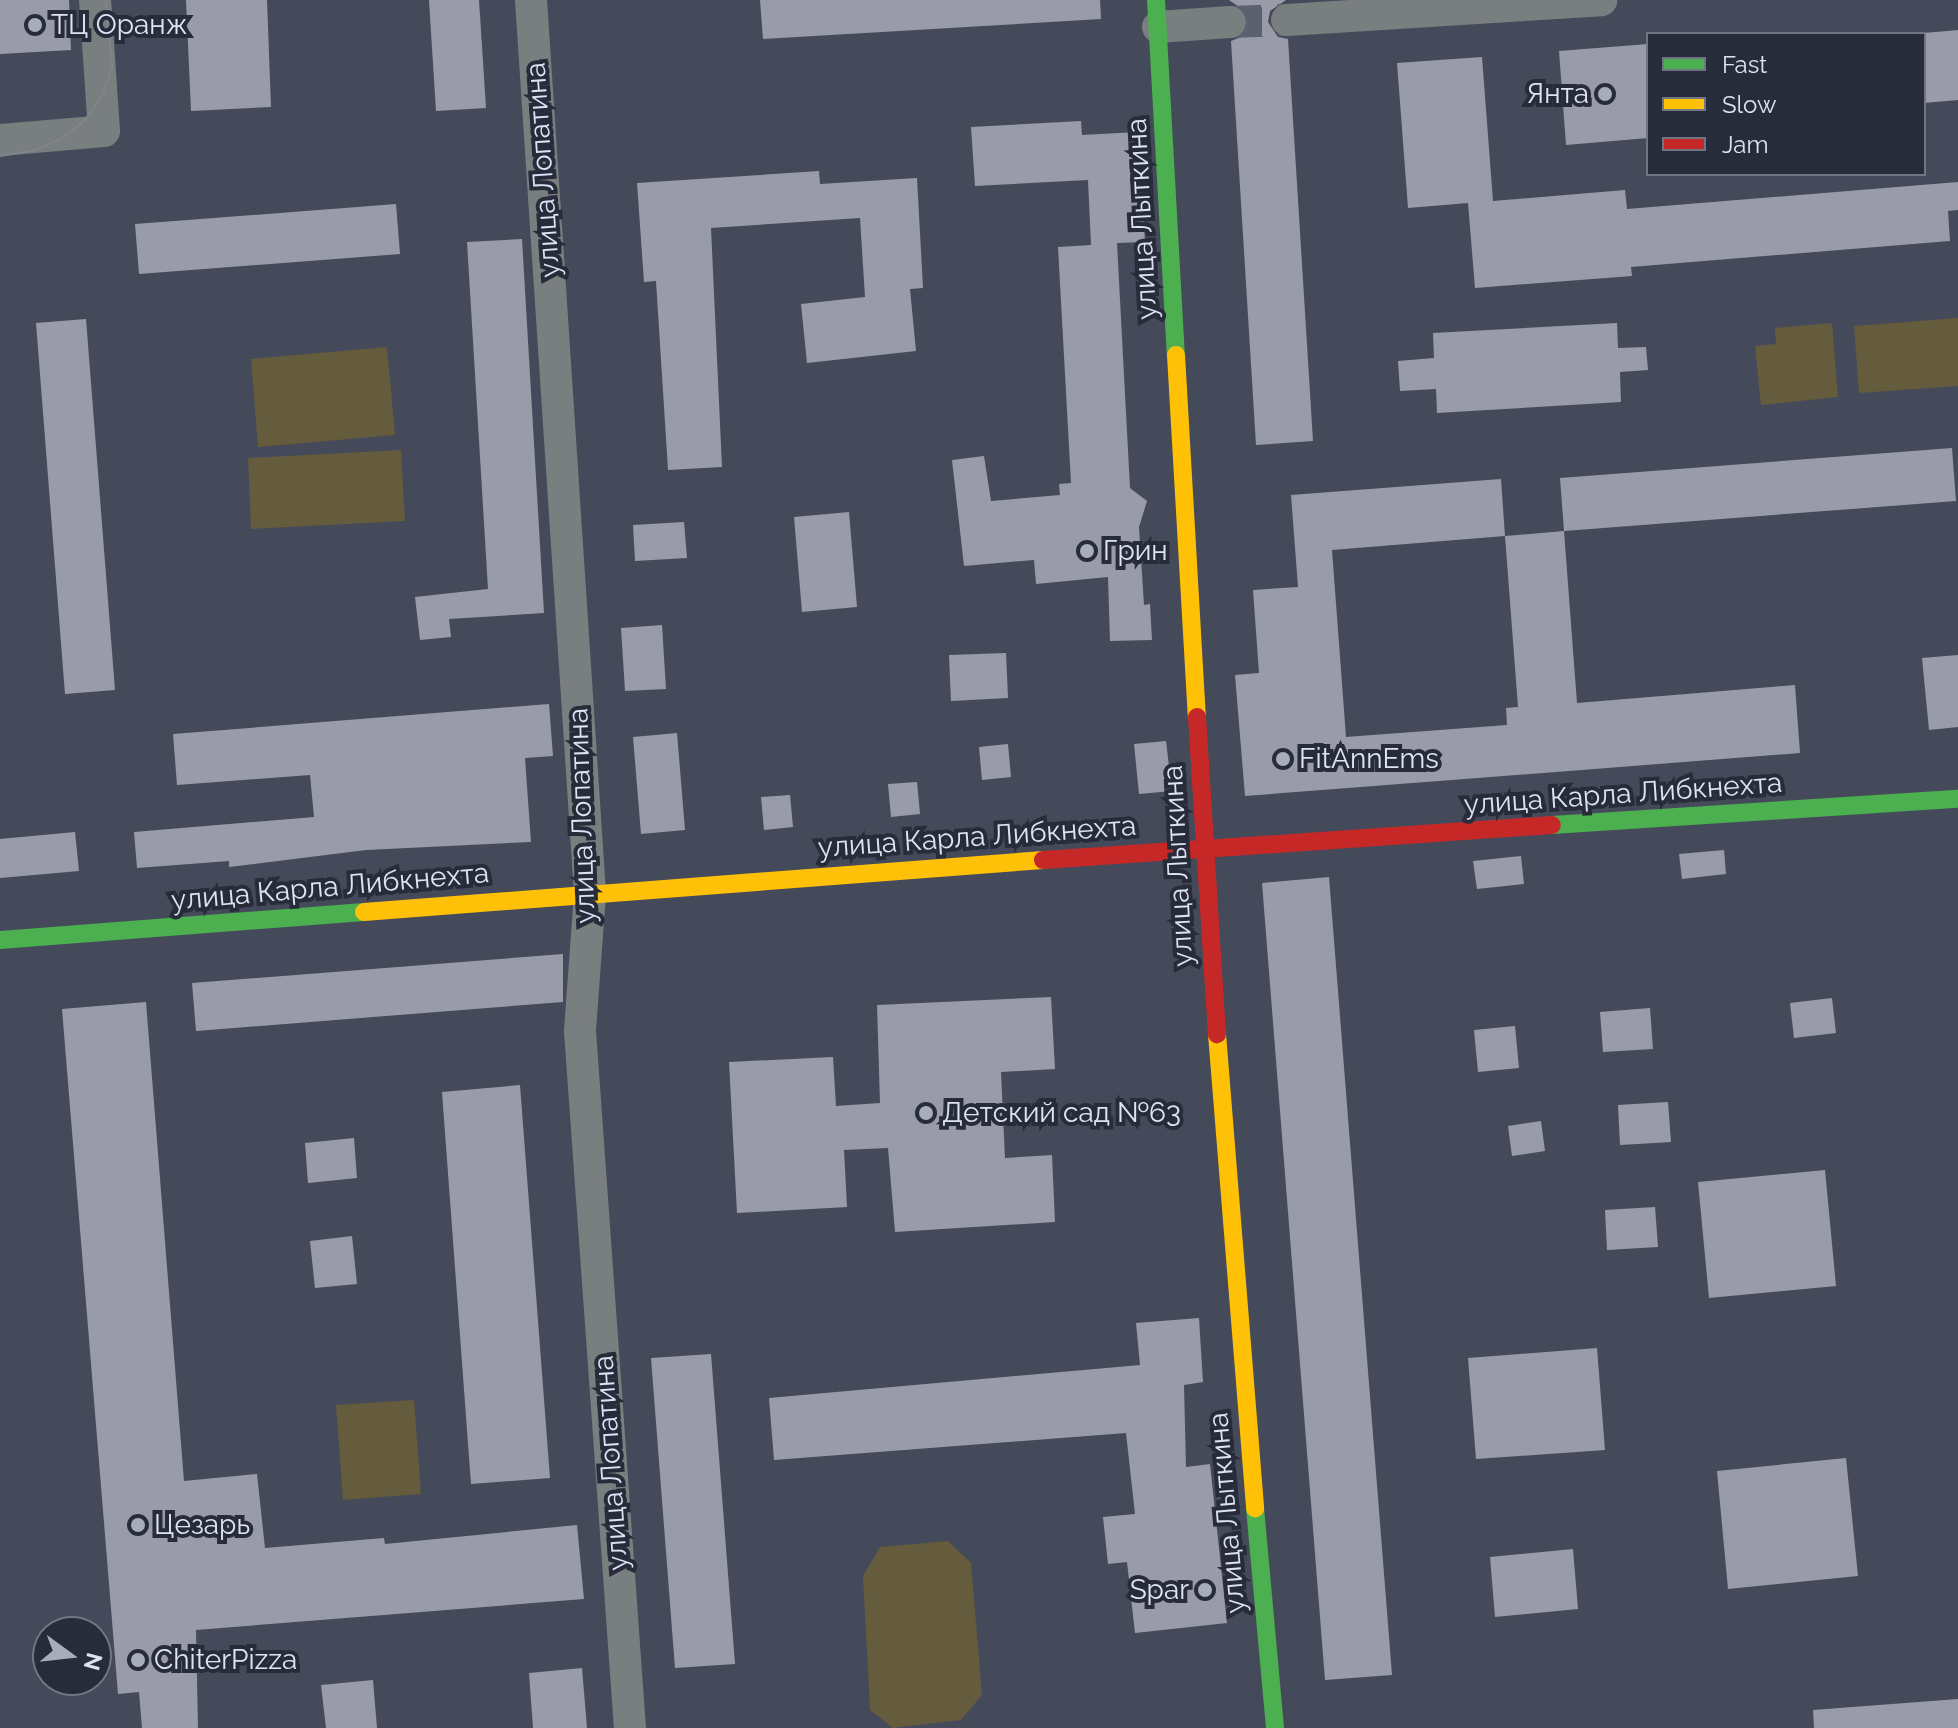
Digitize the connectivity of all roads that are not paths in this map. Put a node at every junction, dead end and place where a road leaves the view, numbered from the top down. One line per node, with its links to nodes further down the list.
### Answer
1 (95, 0): 7 (street)
2 (531, 0): 10 (street, улица Лопатина)
3 (1601, 0): 5 (street)
4 (1157, 14): 6 (street); 9 (street, улица Лыткина)
5 (1287, 20)
6 (1230, 22)
7 (0, 140)
8 (1958, 799): 9 (street, улица Карла Либкнехта)
9 (1204, 848): 10 (street, улица Карла Либкнехта); 13 (street, улица Лыткина)
10 (590, 894): 11 (street, улица Карла Либкнехта); 12 (street, улица Лопатина)
11 (0, 940)
12 (630, 1728)
13 (1275, 1728)

